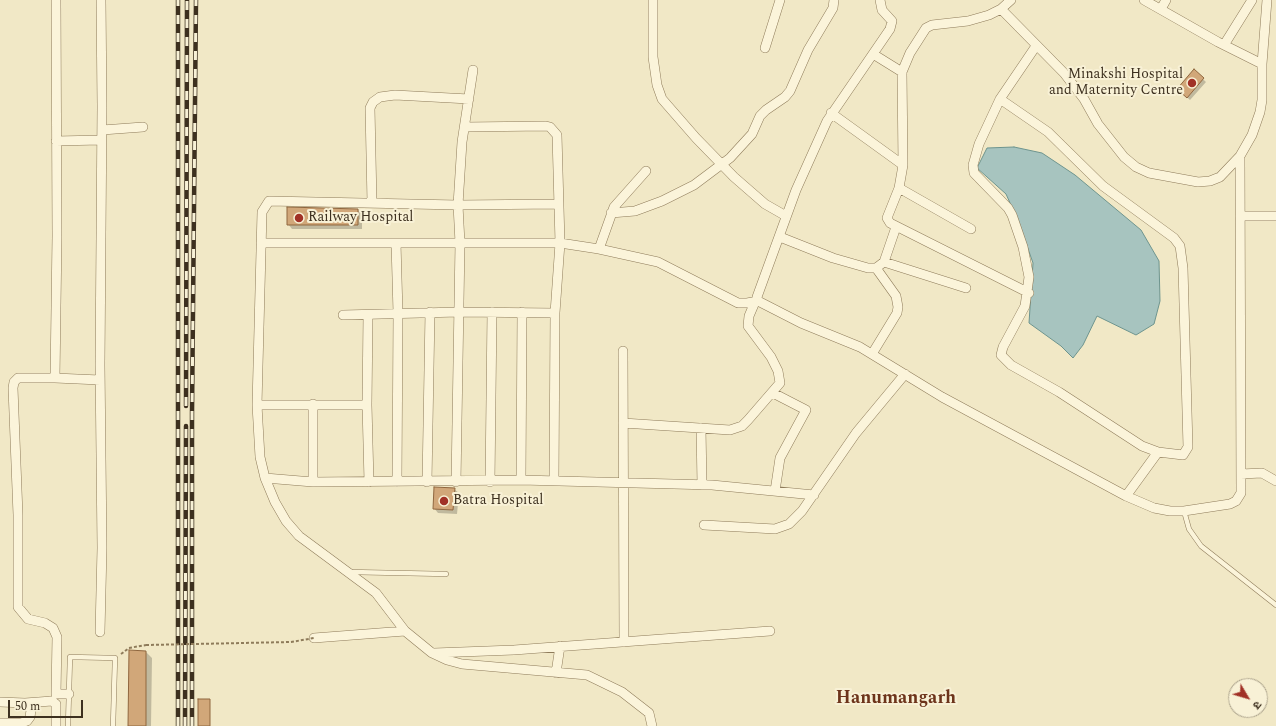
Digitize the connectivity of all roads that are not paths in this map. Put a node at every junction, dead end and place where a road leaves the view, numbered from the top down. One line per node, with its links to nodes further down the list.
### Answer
1 (56, 0): 28 (street)
2 (101, 0): 26 (street)
3 (653, 0): 30 (street)
4 (780, 0): 16 (street)
5 (834, 0): 30 (street)
6 (880, 0): 17 (street)
7 (1011, 0): 12 (street)
8 (1144, 0): 13 (street)
9 (1166, 0): 13 (street)
10 (1252, 0): 14 (street)
11 (1267, 0): 18 (street)
12 (1001, 9): 15 (street); 20 (street)
13 (1161, 9): 14 (street)
14 (1224, 45): 18 (street)
15 (1036, 46): 22 (street); 29 (street)
16 (765, 48)
17 (873, 54): 20 (street); 23 (street)
18 (1262, 64): 29 (street)
19 (473, 70): 21 (street)
20 (902, 72): 31 (street)
21 (469, 99): 25 (street); 34 (street)
22 (1000, 100): 52 (street); 73 (street)
23 (831, 113): 31 (street); 38 (street)
24 (143, 127): 26 (street)
25 (465, 127): 35 (street); 36 (street)
26 (102, 130): 27 (street)
27 (101, 140): 28 (street); 66 (street)
28 (56, 141): 65 (street)
29 (1240, 156): 39 (street)
30 (722, 165): 37 (street); 38 (street)
31 (902, 165): 33 (street)
32 (646, 172): 37 (street)
33 (899, 188): 41 (street); 42 (street)
34 (372, 204): 36 (street); 47 (street)
35 (558, 204): 36 (street); 46 (street)
36 (458, 205): 44 (street)
37 (611, 213): 48 (street)
38 (786, 216): 43 (street)
39 (1240, 216): 40 (street); 74 (street)
40 (1276, 216)
41 (896, 226): 49 (street); 52 (street)
42 (971, 229)
43 (780, 237): 50 (street); 53 (street)
44 (460, 242): 45 (street); 46 (street); 55 (street)
45 (396, 243): 47 (street); 58 (street)
46 (560, 243): 48 (street); 59 (street)
47 (261, 244): 69 (street)
48 (599, 249): 53 (street)
49 (884, 262): 50 (street); 51 (street)
50 (876, 268): 63 (street)
51 (966, 288)
52 (1029, 293): 73 (street)
53 (756, 302): 63 (street); 67 (street)
54 (430, 312): 55 (street); 58 (street); 82 (street)
55 (459, 312): 56 (street); 83 (street)
56 (492, 312): 57 (street); 84 (street)
57 (522, 312): 59 (street); 76 (street)
58 (398, 313): 61 (street); 81 (street)
59 (555, 313): 77 (street)
60 (343, 315): 61 (street)
61 (368, 315): 70 (street)
62 (623, 351): 71 (street)
63 (872, 354): 64 (street)
64 (905, 374): 88 (street); 89 (street)
65 (55, 378): 66 (street); 103 (street)
66 (100, 380): 97 (street)
67 (773, 393): 72 (street); 87 (street)
68 (313, 404): 69 (street); 70 (street); 79 (street)
69 (257, 405): 75 (street)
70 (367, 405): 80 (street)
71 (623, 423): 72 (street); 85 (street)
72 (701, 428): 86 (street)
73 (1158, 452): 89 (street)
74 (1241, 474): 78 (street); 90 (street)
75 (265, 478): 79 (street); 92 (street)
76 (521, 480): 77 (street); 84 (street)
77 (554, 481): 85 (street)
78 (1276, 481)
79 (313, 482): 80 (street)
80 (369, 482): 81 (street)
81 (397, 482): 82 (street)
82 (427, 482): 83 (street)
83 (456, 482): 84 (street)
84 (490, 482)
85 (623, 483): 86 (street); 99 (street)
86 (702, 485): 87 (street)
87 (774, 491): 88 (street)
88 (814, 495): 91 (street)
89 (1126, 496): 90 (street)
90 (1184, 510): 94 (lane)
91 (704, 525)
92 (348, 572): 93 (lane); 95 (street)
93 (446, 574)
94 (1276, 605)
95 (405, 631): 98 (street); 101 (street)
96 (770, 631): 99 (street)
97 (100, 632)
98 (314, 638)
99 (624, 642): 100 (street)
100 (560, 646): 101 (street); 102 (street)
101 (432, 653): 102 (street)
102 (556, 672): 111 (street)
103 (69, 694): 109 (lane); 110 (lane)
104 (0, 702): 105 (street)
105 (25, 703): 106 (street); 108 (street)
106 (32, 722): 107 (street)
107 (0, 723)
108 (56, 726)
109 (68, 726)
110 (113, 726)
111 (652, 726)

